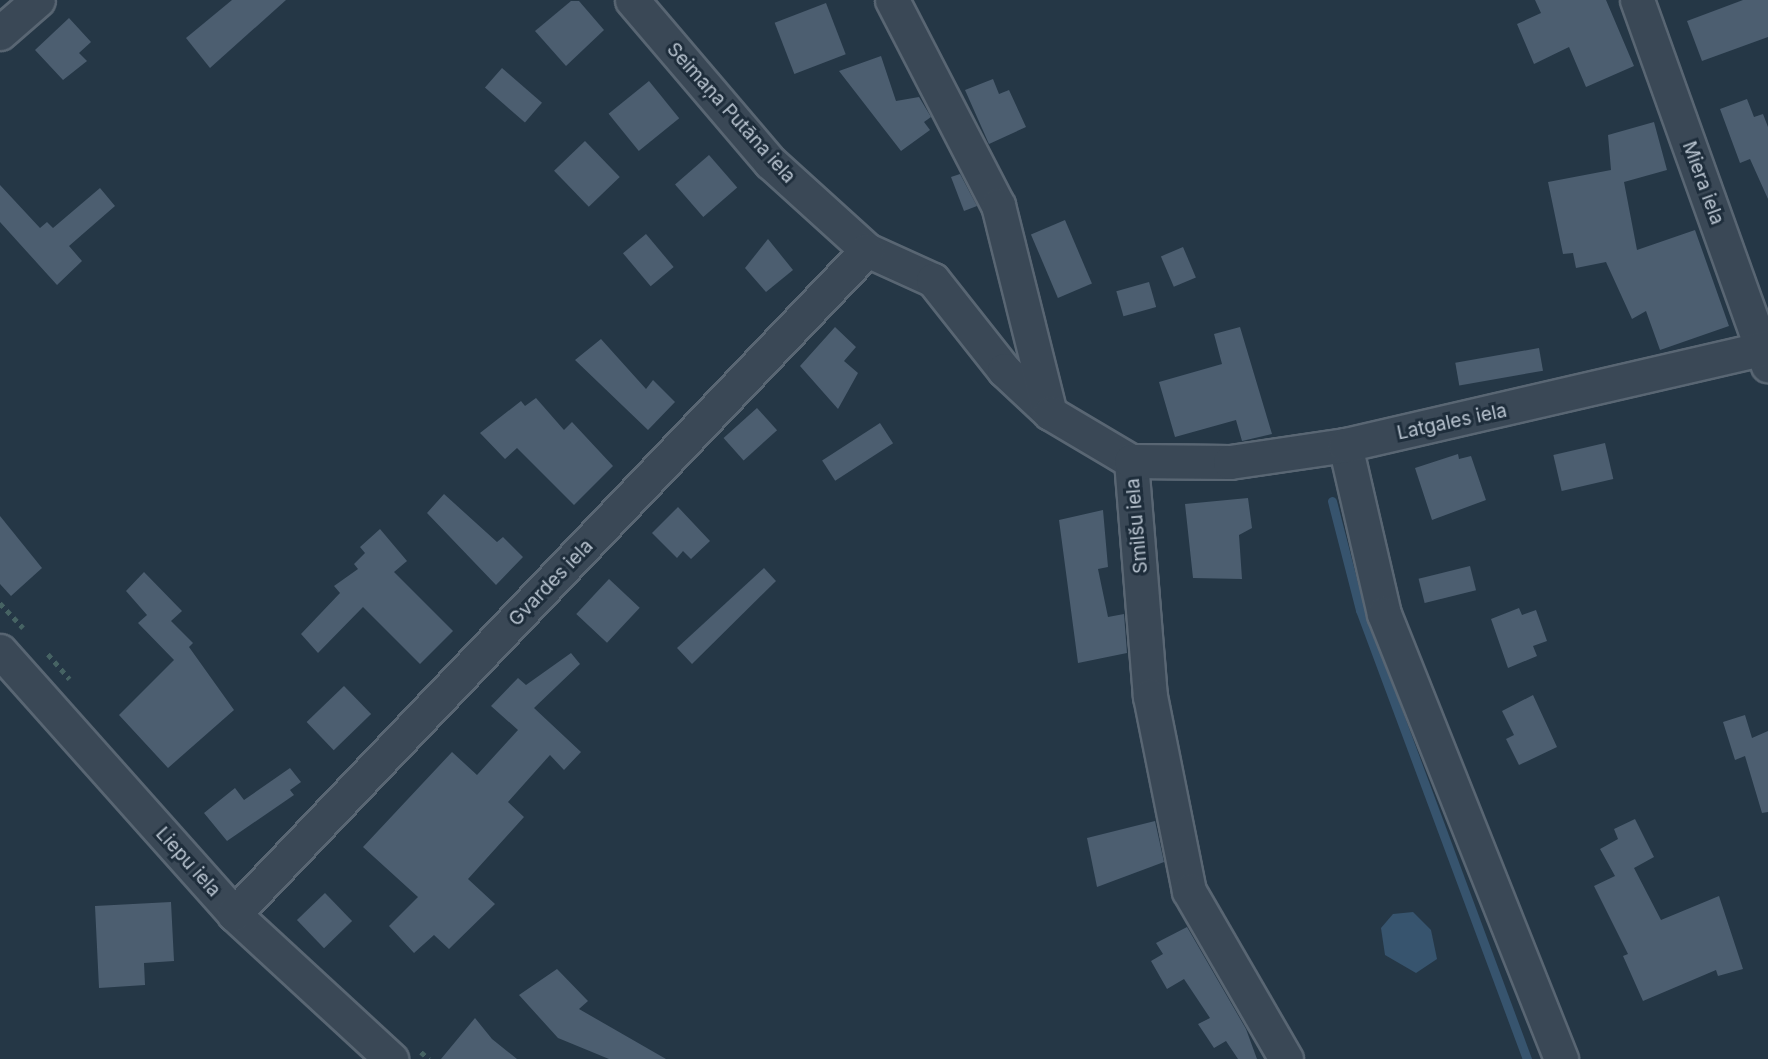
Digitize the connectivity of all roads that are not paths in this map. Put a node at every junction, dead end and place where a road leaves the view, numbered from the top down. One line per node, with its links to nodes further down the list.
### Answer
1 (38, 0): 5 (street)
2 (632, 0): 6 (street, Seimaņa Putāna iela)
3 (892, 0): 8 (street)
4 (1637, 0): 7 (street, Miera iela)
5 (0, 33)
6 (867, 250): 8 (street, Seimaņa Putāna iela); 12 (street, Gvardes iela)
7 (1766, 354): 9 (street, Latgales iela)
8 (1050, 413): 10 (street, Smilšu iela)
9 (1345, 445): 10 (street, Latgales iela); 15 (street)
10 (1131, 461): 14 (street, Smilšu iela)
11 (0, 650): 12 (street, Liepu iela)
12 (234, 914): 13 (street, Liepu iela)
13 (400, 1051)
14 (1286, 1059)
15 (1561, 1059)

